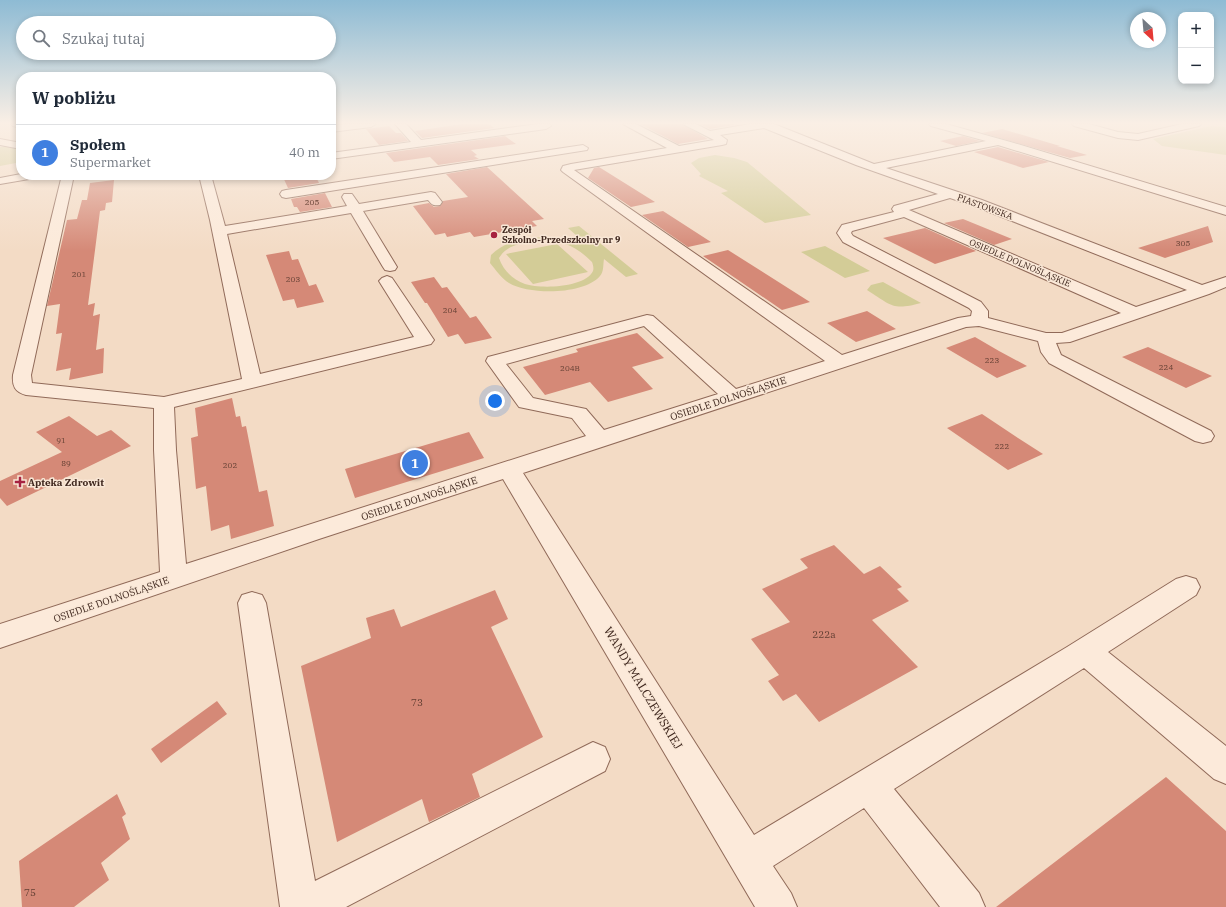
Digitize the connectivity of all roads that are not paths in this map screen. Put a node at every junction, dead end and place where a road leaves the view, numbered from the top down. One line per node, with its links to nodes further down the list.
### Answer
1 (388, 166): 8 (street)
2 (469, 166): 8 (street)
3 (575, 166): 26 (street)
4 (878, 166): 6 (street)
5 (1080, 166): 18 (street)
6 (875, 167): 15 (street, PIASTOWSKA)
7 (336, 177): 13 (street)
8 (396, 177): 13 (street)
9 (16, 178): 12 (street)
10 (67, 180): 29 (street)
11 (206, 180): 20 (street)
12 (0, 181)
13 (341, 185): 14 (street); 17 (street)
14 (286, 194)
15 (950, 194): 19 (street); 22 (street, PIASTOWSKA)
16 (436, 202): 17 (street)
17 (355, 209): 20 (street); 27 (street)
18 (1226, 210)
19 (904, 213): 23 (street, OSIEDLE DOLNOŚLĄSKIE); 24 (street)
20 (219, 231): 27 (street)
21 (1226, 282): 22 (street, OSIEDLE DOLNOŚLĄSKIE)
22 (1204, 290): 23 (street, OSIEDLE DOLNOŚLĄSKIE)
23 (1134, 313): 25 (street, OSIEDLE DOLNOŚLĄSKIE)
24 (978, 322): 25 (street, OSIEDLE DOLNOŚLĄSKIE); 26 (street, OSIEDLE DOLNOŚLĄSKIE)
25 (1046, 338): 30 (street)
26 (839, 362): 28 (street, OSIEDLE DOLNOŚLĄSKIE)
27 (252, 382): 29 (street)
28 (733, 397): 31 (street, OSIEDLE DOLNOŚLĄSKIE); 31 (street)
29 (164, 403): 33 (street)
30 (1203, 436)
31 (600, 439): 32 (street, OSIEDLE DOLNOŚLĄSKIE)
32 (509, 469): 33 (street, OSIEDLE DOLNOŚLĄSKIE); 41 (street, WANDY MALCZEWSKIEJ)
33 (174, 578): 36 (street, OSIEDLE DOLNOŚLĄSKIE)
34 (1186, 587): 37 (street)
35 (252, 603): 42 (street)
36 (0, 636)
37 (1086, 652): 39 (street); 40 (street)
38 (593, 759): 43 (street)
39 (1226, 767)
40 (868, 785): 41 (street); 45 (street)
41 (748, 860): 44 (street, WANDY MALCZEWSKIEJ)
42 (300, 907)
43 (306, 907)
44 (777, 907)
45 (965, 907)

